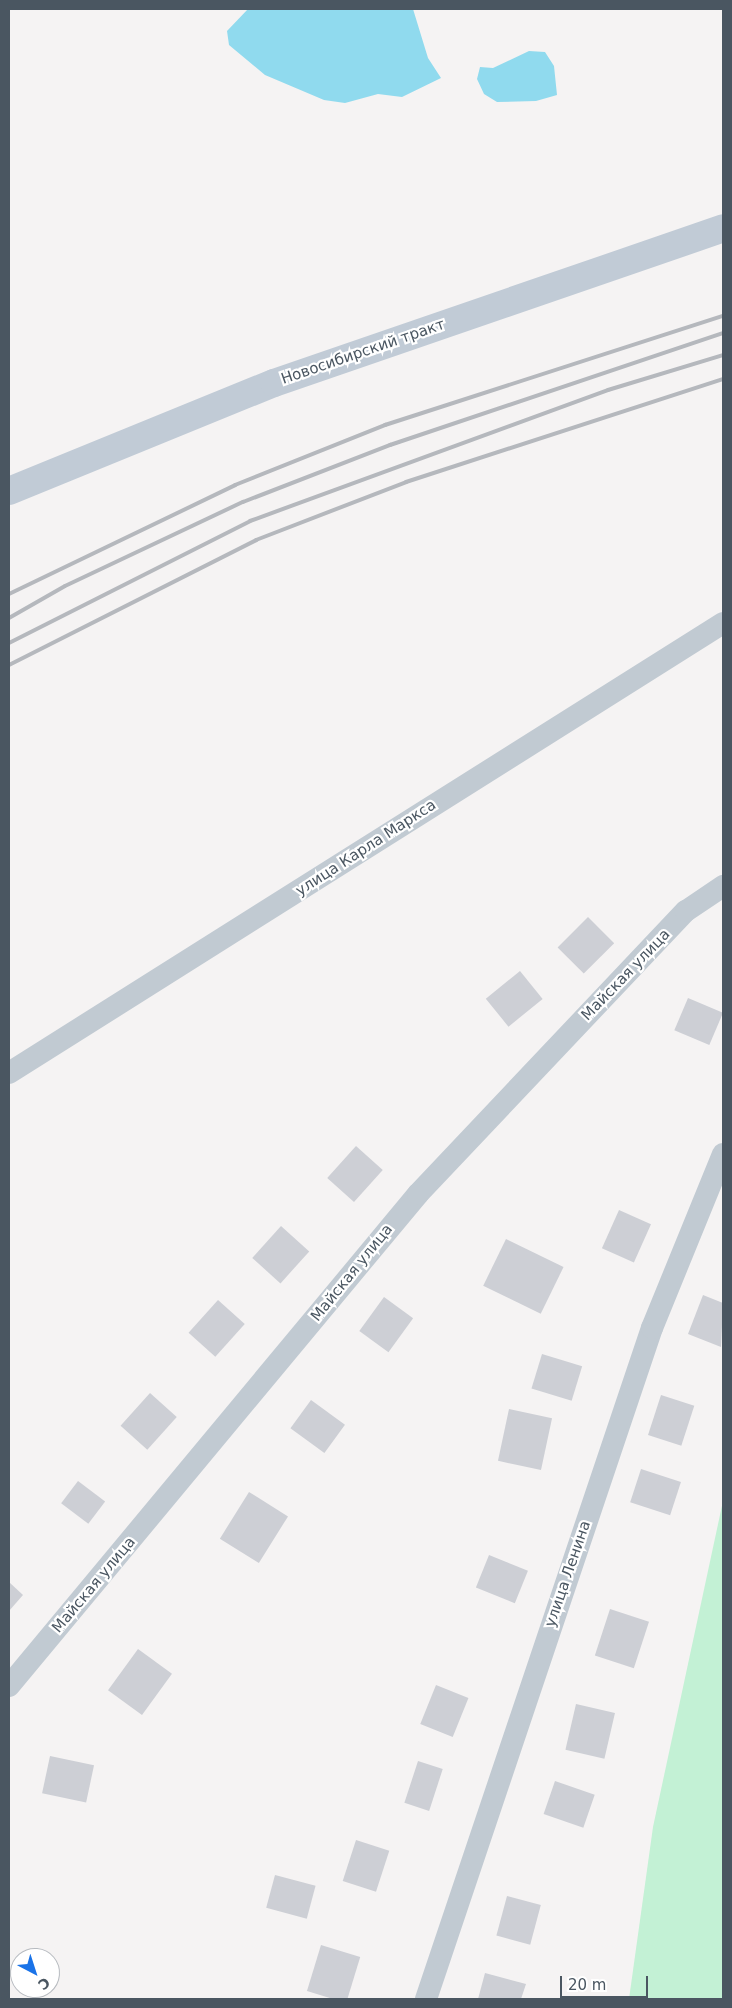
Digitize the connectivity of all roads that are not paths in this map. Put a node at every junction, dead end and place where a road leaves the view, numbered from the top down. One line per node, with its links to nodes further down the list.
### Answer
1 (723, 228): 2 (main road, Новосибирский тракт)
2 (9, 491)
3 (723, 623): 5 (street, улица Карла Маркса)
4 (723, 886): 7 (street, Майская улица)
5 (9, 1073)
6 (723, 1154): 8 (street, улица Ленина)
7 (9, 1686)
8 (426, 1999)

